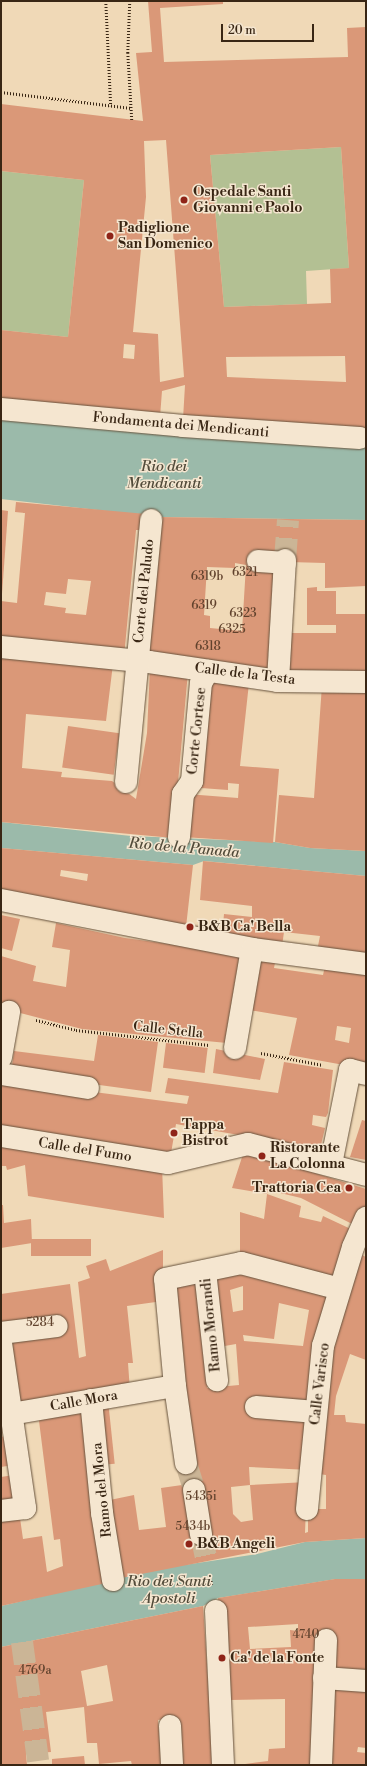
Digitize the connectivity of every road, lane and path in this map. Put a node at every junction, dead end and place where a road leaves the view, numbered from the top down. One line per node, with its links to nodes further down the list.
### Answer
1 (106, 1): 4 (path)
2 (130, 1): 5 (path)
3 (1, 92): 4 (path)
4 (111, 106): 5 (path)
5 (131, 108): 6 (path)
6 (132, 120)
7 (1, 409): 8 (street, Fondamenta dei Mendicanti)
8 (360, 438)
9 (151, 520): 12 (street, Corte del Paludo)
10 (258, 561): 14 (street)
11 (1, 647): 12 (street, Corte del Paludo)
12 (143, 662): 13 (street, Calle de la Testa); 16 (street, Corte del Paludo)
13 (208, 671): 14 (street, Calle de la Testa); 17 (street, Corte Cortese)
14 (278, 681): 15 (street, Calle de la Testa)
15 (366, 682)
16 (126, 782)
17 (179, 837)
18 (1, 900): 19 (street)
19 (252, 949): 20 (street); 22 (street)
20 (366, 964)
21 (9, 1012): 22 (path, Calle Stella); 23 (street)
22 (235, 1048): 24 (path, Calle Stella)
23 (1, 1058)
24 (350, 1070): 28 (street)
25 (1, 1074): 26 (street)
26 (88, 1088)
27 (1, 1136): 28 (street, Calle del Fumo)
28 (331, 1164): 29 (street)
29 (366, 1175)
30 (366, 1218): 31 (street, Calle Varisco)
31 (359, 1250): 33 (street, Calle Varisco)
32 (205, 1271): 33 (street); 37 (street, Ramo Morandi); 38 (street)
33 (340, 1289): 42 (street, Calle Varisco)
34 (57, 1326): 35 (street)
35 (1, 1333)
36 (1, 1343): 41 (street)
37 (217, 1380)
38 (175, 1386): 39 (street, Calle Mora); 43 (street)
39 (91, 1400): 41 (street, Calle Mora); 49 (street, Ramo del Mora)
40 (256, 1407): 42 (street)
41 (11, 1412): 45 (street)
42 (316, 1412): 46 (street, Calle Varisco)
43 (186, 1463)
44 (194, 1490): 47 (street)
45 (10, 1509)
46 (307, 1509)
47 (201, 1534)
48 (210, 1575): 50 (path)
49 (114, 1580)
50 (212, 1587)
51 (216, 1611): 57 (street)
52 (326, 1640): 53 (street)
53 (324, 1678): 54 (street); 58 (street)
54 (366, 1681)
55 (170, 1726): 56 (street)
56 (172, 1765)
57 (223, 1765)
58 (321, 1765)

